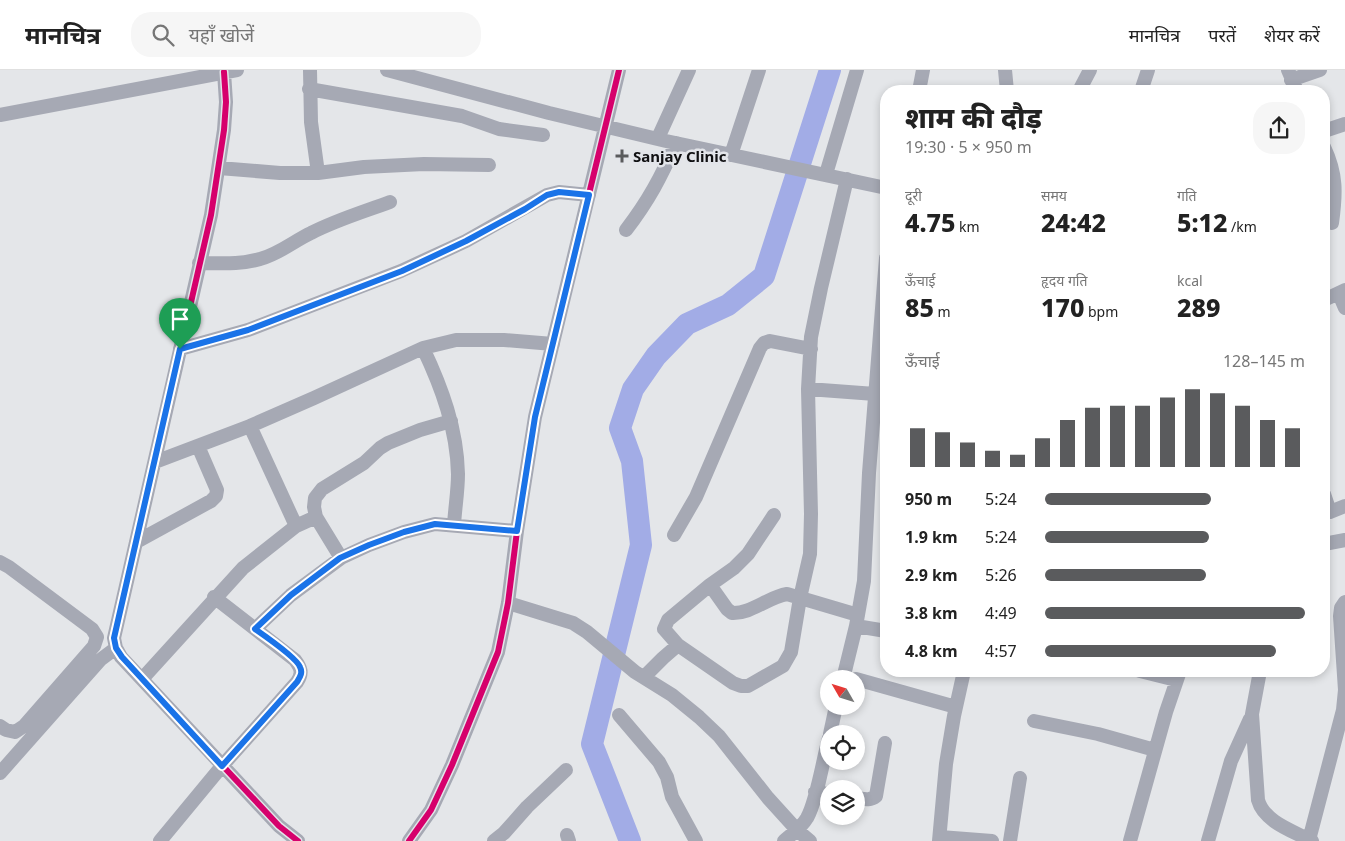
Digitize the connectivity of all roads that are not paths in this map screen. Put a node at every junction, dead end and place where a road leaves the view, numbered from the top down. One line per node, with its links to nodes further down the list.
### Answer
1 (310, 70): 18 (street)
2 (387, 70): 21 (street)
3 (619, 70): 21 (street)
4 (689, 70): 24 (street)
5 (759, 70): 26 (street)
6 (858, 70): 31 (street)
7 (923, 70): 14 (street)
8 (1005, 70): 15 (street)
9 (1090, 70): 16 (street)
10 (1148, 70): 17 (street)
11 (1320, 70): 13 (street)
12 (230, 71): 19 (street); 29 (street)
13 (1292, 80)
14 (920, 85)
15 (1006, 85)
16 (1082, 85)
17 (1142, 85)
18 (309, 89): 23 (street); 30 (street)
19 (0, 115)
20 (1345, 124): 22 (street)
21 (606, 126): 24 (street); 34 (street)
22 (1330, 129)
23 (543, 135)
24 (658, 138): 25 (street)
25 (676, 143): 26 (street); 37 (street)
26 (731, 155): 31 (street)
27 (1330, 159): 36 (street)
28 (489, 166): 30 (street)
29 (218, 168): 30 (street); 38 (street)
30 (318, 173)
31 (821, 173): 32 (street)
32 (847, 179): 33 (street); 45 (street)
33 (880, 187)
34 (589, 195): 42 (street); 44 (street)
35 (390, 202): 38 (street)
36 (1334, 223)
37 (626, 230)
38 (199, 263): 44 (street)
39 (1342, 292): 40 (street)
40 (1345, 308)
41 (880, 332): 47 (street)
42 (553, 344): 43 (street); 58 (street)
43 (423, 348): 48 (street); 49 (street)
44 (180, 349): 51 (street)
45 (811, 349): 46 (street); 59 (street)
46 (808, 389): 47 (street); 67 (street)
47 (875, 394): 70 (street)
48 (451, 421): 55 (street); 56 (street)
49 (250, 426): 50 (street); 57 (street)
50 (198, 446): 51 (street); 61 (street)
51 (155, 462): 61 (street)
52 (1345, 506): 53 (street)
53 (1330, 512)
54 (774, 515): 65 (street)
55 (316, 517): 57 (street); 63 (street)
56 (454, 525): 58 (street); 63 (street)
57 (296, 526): 66 (street)
58 (517, 531): 69 (street)
59 (674, 535)
60 (1345, 540): 62 (street)
61 (136, 542): 74 (street)
62 (1330, 543)
63 (340, 558): 71 (street)
64 (0, 562): 86 (street)
65 (710, 585): 67 (street); 73 (street)
66 (214, 598): 71 (street); 80 (street)
67 (800, 598): 70 (street); 73 (street)
68 (1345, 602): 97 (street)
69 (508, 603): 76 (street); 100 (street)
70 (857, 620): 72 (street); 75 (street)
71 (255, 629): 89 (street)
72 (880, 629)
73 (678, 645): 76 (street)
74 (116, 648): 80 (street); 91 (street)
75 (850, 670)
76 (640, 674): 95 (street)
77 (963, 677): 82 (street)
78 (1178, 677): 88 (street)
79 (1259, 677): 83 (street)
80 (142, 679): 89 (street)
81 (865, 682): 82 (street)
82 (956, 707): 96 (street)
83 (1252, 714): 97 (street); 108 (street)
84 (619, 715): 102 (street)
85 (1034, 721): 88 (street)
86 (0, 726)
87 (885, 743): 94 (street)
88 (1155, 750): 107 (street)
89 (222, 766): 98 (street); 99 (street)
90 (566, 770): 101 (street)
91 (0, 773)
92 (1020, 778): 106 (street)
93 (820, 796): 95 (street)
94 (865, 800)
95 (797, 830): 103 (street); 104 (street)
96 (939, 839): 105 (street)
97 (1311, 840)
98 (160, 841)
99 (298, 841)
100 (409, 841)
101 (494, 841)
102 (696, 841)
103 (784, 841)
104 (810, 841)
105 (992, 841)
106 (1010, 841)
107 (1130, 841)
108 (1208, 841)

